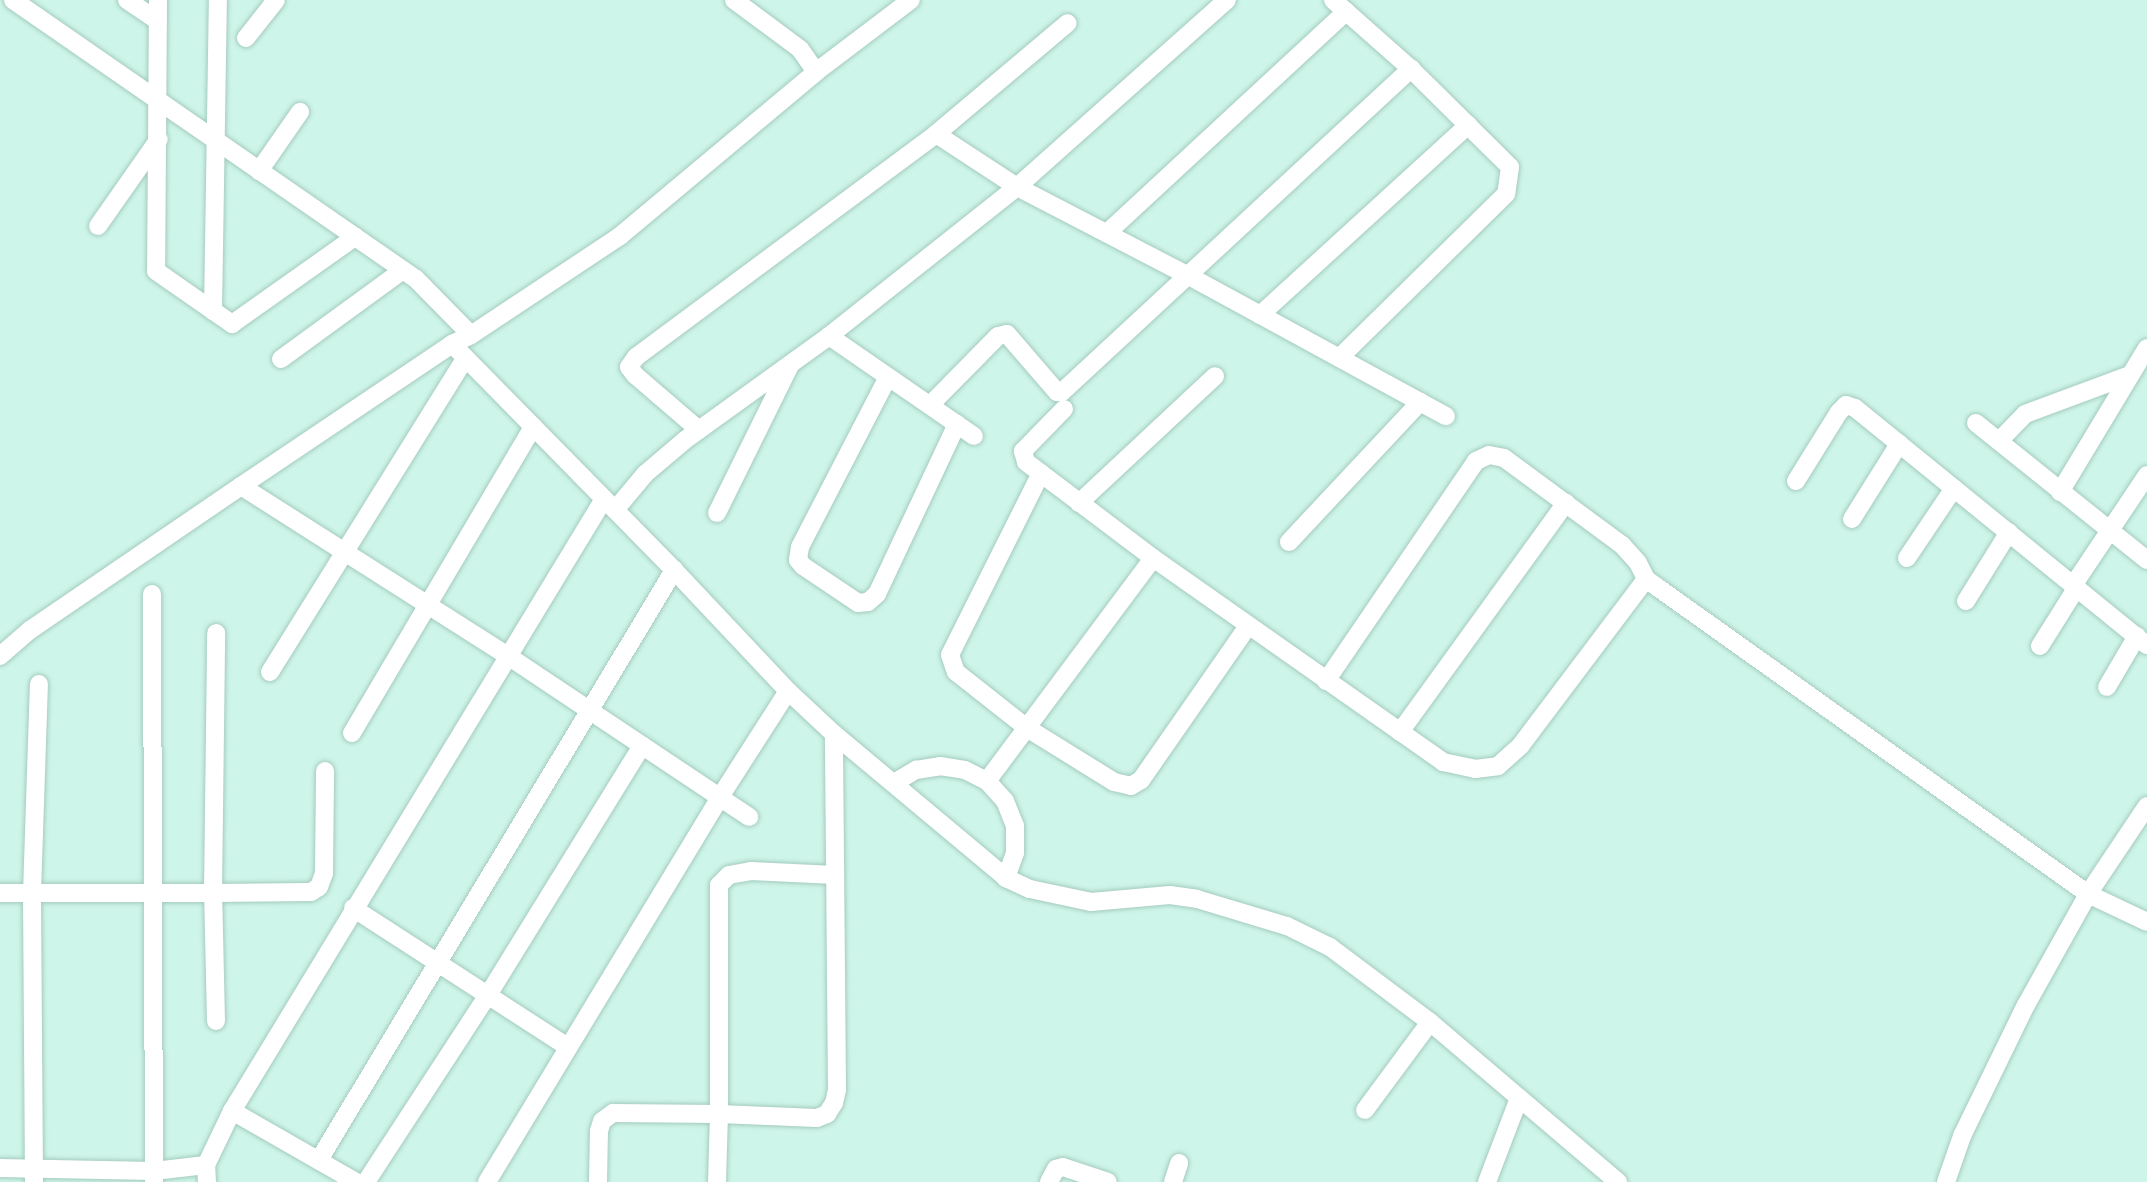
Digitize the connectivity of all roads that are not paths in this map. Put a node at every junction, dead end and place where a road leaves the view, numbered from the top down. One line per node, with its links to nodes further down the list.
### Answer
1 (13, 0): 15 (street)
2 (127, 0): 10 (street)
3 (158, 0): 10 (street)
4 (218, 0): 20 (street)
5 (276, 0): 12 (street)
6 (734, 0): 14 (street)
7 (911, 0): 14 (street)
8 (1227, 0): 22 (street)
9 (1339, 6): 13 (street); 24 (street)
10 (158, 21): 15 (street)
11 (1068, 23): 18 (street)
12 (246, 38)
13 (1411, 69): 17 (street); 27 (street)
14 (816, 72): 30 (street)
15 (159, 101): 19 (street); 20 (street)
16 (300, 113): 21 (street)
17 (1468, 125): 29 (street); 34 (street)
18 (936, 134): 22 (street); 48 (street)
19 (159, 139): 23 (street); 28 (street)
20 (218, 142): 21 (street); 28 (street)
21 (259, 171): 25 (street)
22 (1017, 187): 24 (street); 31 (street)
23 (98, 226)
24 (1107, 233): 27 (street)
25 (355, 237): 26 (street); 28 (street)
26 (403, 270): 30 (street); 35 (street)
27 (1187, 275): 29 (street); 42 (street)
28 (213, 311)
29 (1260, 315): 34 (street)
30 (471, 335): 32 (street)
31 (829, 336): 37 (street); 40 (street)
32 (452, 344): 36 (street); 55 (street)
33 (2147, 348): 38 (street)
34 (1339, 358): 41 (street)
35 (281, 359)
36 (466, 359): 47 (street); 66 (street)
37 (791, 364): 48 (street); 61 (street)
38 (2130, 375): 50 (street); 57 (street)
39 (1215, 376): 58 (street)
40 (888, 377): 42 (street); 46 (street)
41 (1420, 402): 44 (street); 65 (street)
42 (930, 405): 46 (street)
43 (1064, 409): 52 (street)
44 (1446, 416)
45 (1976, 423): 50 (street)
46 (957, 424): 49 (street)
47 (533, 427): 60 (street); 75 (street)
48 (699, 430): 60 (street)
49 (974, 436)
50 (1999, 442): 57 (street)
51 (1899, 444): 54 (street); 56 (street); 62 (street)
52 (1041, 473): 58 (street); 88 (street)
53 (2147, 475): 64 (street)
54 (1796, 481)
55 (241, 486): 66 (street); 80 (street)
56 (1954, 488): 63 (street); 68 (street)
57 (2060, 492): 64 (street)
58 (1079, 503): 67 (street)
59 (1566, 503): 71 (street); 83 (street); 89 (street)
60 (609, 504): 70 (street); 81 (street)
61 (717, 513)
62 (1852, 519)
63 (2009, 532): 72 (street); 74 (street)
64 (2111, 533): 69 (street); 72 (street)
65 (1289, 542)
66 (346, 553): 75 (street); 82 (street)
67 (1153, 558): 76 (street); 88 (street)
68 (1907, 558)
69 (2147, 560)
70 (674, 569): 86 (street); 87 (street)
71 (1651, 583): 89 (street); 104 (street)
72 (2075, 585): 78 (street); 79 (street)
73 (152, 594): 105 (street)
74 (1966, 601)
75 (429, 606): 81 (street); 90 (street)
76 (1248, 626): 83 (street); 88 (street)
77 (216, 633): 103 (street)
78 (2142, 640): 85 (street)
79 (2040, 646)
80 (0, 656)
81 (508, 656): 87 (street); 106 (street)
82 (270, 672)
83 (1326, 681): 89 (street)
84 (39, 684): 102 (street)
85 (2107, 687)
86 (788, 691): 91 (street); 96 (street)
87 (590, 712): 92 (street); 108 (street)
88 (1027, 728): 94 (street)
89 (1400, 732)
90 (352, 733)
91 (834, 734): 95 (street); 99 (street)
92 (642, 746): 96 (street); 109 (street)
93 (325, 771): 103 (street)
94 (987, 781): 95 (street); 100 (street)
95 (894, 783): 100 (street)
96 (720, 797): 98 (street); 112 (street)
97 (2147, 806): 104 (street)
98 (750, 817)
99 (835, 874): 116 (street); 116 (street)
100 (1006, 878): 111 (street)
101 (0, 893): 102 (street)
102 (32, 893): 105 (street); 121 (street)
103 (213, 893): 105 (street); 110 (street)
104 (2088, 894): 107 (street); 133 (street)
105 (154, 895): 122 (street)
106 (353, 908): 108 (street); 115 (street)
107 (2147, 922)
108 (437, 965): 109 (street); 117 (street)
109 (488, 995): 112 (street); 124 (street)
110 (216, 1021)
111 (1430, 1022): 113 (street); 114 (street)
112 (568, 1047): 125 (street)
113 (1519, 1098): 131 (street); 132 (street)
114 (1365, 1110)
115 (232, 1111): 117 (street); 120 (street)
116 (719, 1114): 126 (street); 127 (street)
117 (319, 1160): 123 (street)
118 (1179, 1163): 130 (street)
119 (0, 1168): 121 (street)
120 (207, 1173): 122 (street)
121 (34, 1175): 122 (street)
122 (154, 1176)
123 (356, 1182)
124 (366, 1182)
125 (486, 1182)
126 (598, 1182)
127 (717, 1182)
128 (1049, 1182): 129 (street)
129 (1108, 1182)
130 (1172, 1182)
131 (1487, 1182)
132 (1618, 1182)
133 (1946, 1182)

